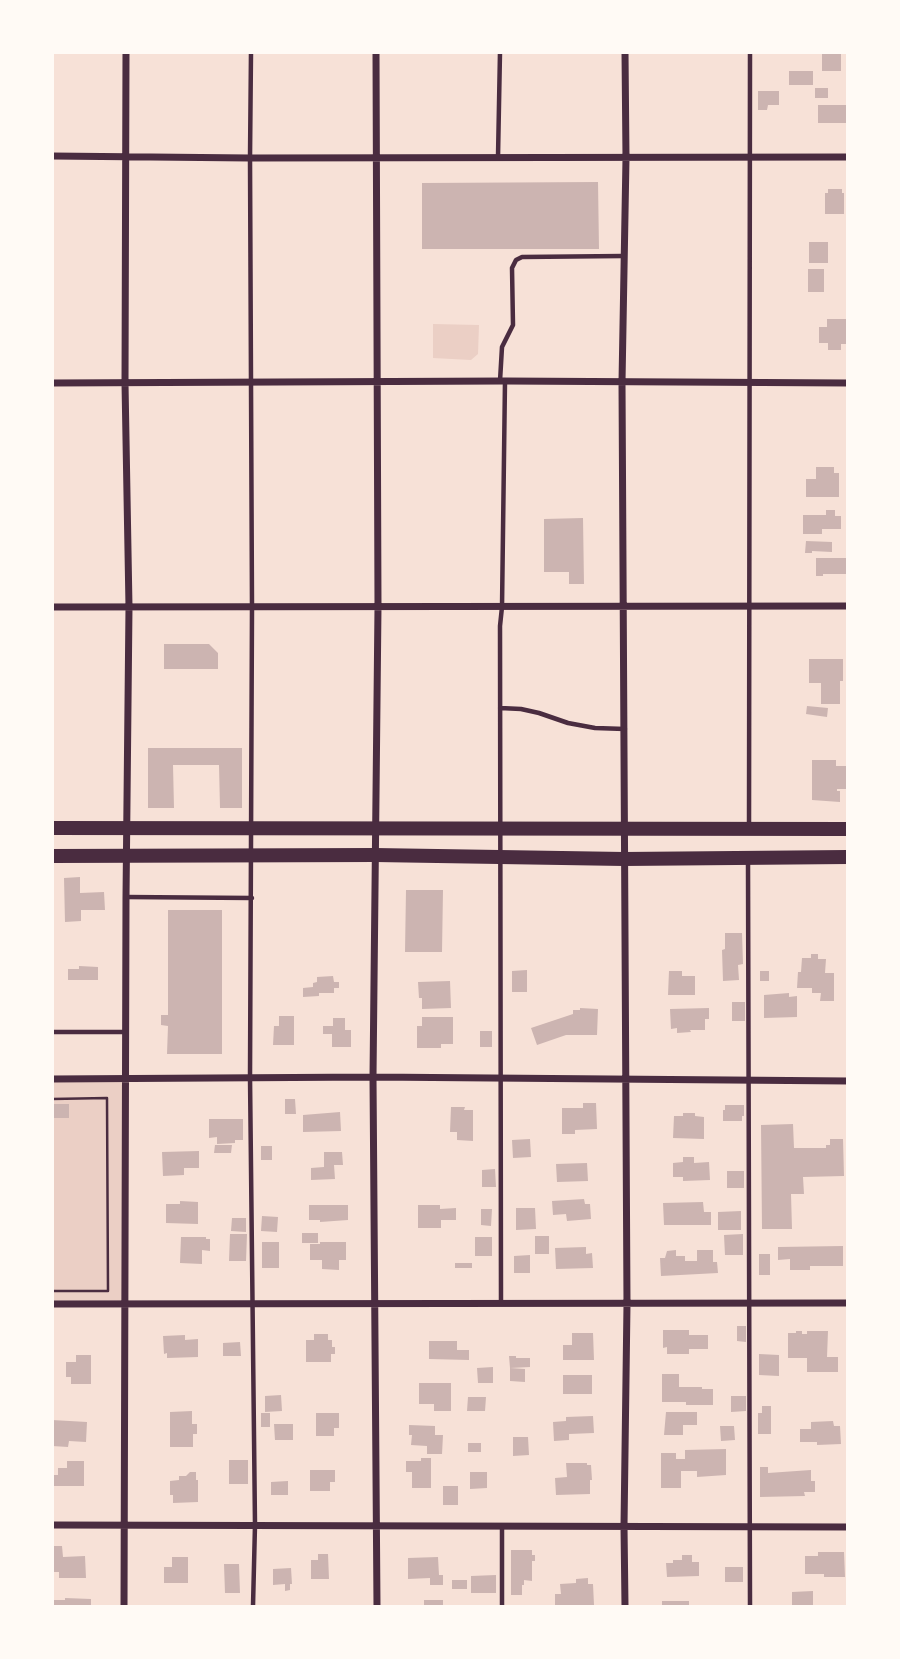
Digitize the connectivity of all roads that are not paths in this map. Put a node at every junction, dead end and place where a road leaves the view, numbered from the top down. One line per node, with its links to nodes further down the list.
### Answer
1 (126, 52): 12 (street)
2 (251, 52): 13 (lane)
3 (376, 52): 9 (street)
4 (500, 52): 10 (lane)
5 (625, 52): 14 (street)
6 (750, 52): 8 (lane)
7 (52, 156): 12 (street)
8 (751, 156): 11 (street); 14 (street); 19 (lane)
9 (377, 157): 10 (street); 13 (street); 17 (street)
10 (498, 157): 14 (street)
11 (848, 157)
12 (126, 158): 13 (street); 21 (street)
13 (250, 158): 22 (lane)
14 (626, 158): 15 (street)
15 (624, 256): 16 (lane); 18 (street)
16 (503, 381): 17 (street); 18 (street); 28 (lane)
17 (377, 382): 22 (street); 27 (street)
18 (622, 382): 19 (street); 29 (street)
19 (749, 382): 23 (street); 30 (lane)
20 (52, 383): 21 (street)
21 (125, 383): 22 (street); 25 (street)
22 (252, 383): 26 (lane)
23 (848, 383)
24 (52, 607): 25 (street)
25 (129, 607): 26 (street); 39 (street)
26 (252, 607): 27 (street); 36 (lane)
27 (378, 607): 28 (street); 34 (street)
28 (502, 607): 29 (street); 32 (lane)
29 (625, 607): 30 (street); 33 (street)
30 (750, 607): 31 (street); 38 (lane)
31 (848, 607)
32 (500, 708): 33 (lane); 37 (lane)
33 (625, 729): 41 (street)
34 (376, 827): 36 (highway); 37 (highway); 42 (street)
35 (52, 828): 39 (highway)
36 (251, 828): 39 (highway); 44 (lane)
37 (500, 828): 41 (highway); 47 (lane)
38 (749, 828): 40 (highway); 41 (highway)
39 (127, 829): 45 (street)
40 (848, 829)
41 (625, 830): 48 (street)
42 (375, 855): 44 (highway); 47 (highway); 55 (street)
43 (52, 856): 45 (highway)
44 (252, 856): 45 (highway); 51 (lane)
45 (126, 857): 50 (street)
46 (848, 857): 49 (highway)
47 (500, 858): 48 (highway); 56 (lane)
48 (624, 859): 49 (highway); 59 (street)
49 (748, 859): 60 (lane)
50 (126, 898): 51 (lane); 53 (street)
51 (251, 898): 54 (lane)
52 (52, 1032): 53 (lane)
53 (125, 1032): 58 (street)
54 (250, 1077): 55 (street); 58 (street); 66 (lane)
55 (373, 1077): 56 (street); 69 (street)
56 (501, 1078): 59 (street); 63 (lane)
57 (52, 1079): 58 (street)
58 (125, 1079): 62 (street)
59 (626, 1079): 60 (street); 67 (street)
60 (748, 1080): 61 (street); 64 (lane)
61 (848, 1080)
62 (124, 1303): 65 (street); 66 (street); 70 (street)
63 (501, 1303): 67 (street); 69 (street)
64 (748, 1303): 67 (street); 68 (street); 76 (lane)
65 (52, 1304)
66 (253, 1304): 69 (street); 72 (lane)
67 (626, 1304): 75 (street)
68 (848, 1304)
69 (376, 1305): 73 (street)
70 (123, 1524): 71 (street); 72 (street); 78 (street)
71 (52, 1525)
72 (255, 1525): 73 (street); 79 (lane)
73 (377, 1526): 74 (street); 80 (street)
74 (502, 1526): 75 (street); 81 (lane)
75 (624, 1526): 76 (street); 82 (street)
76 (751, 1526): 77 (street); 83 (lane)
77 (848, 1527)
78 (124, 1606)
79 (253, 1606)
80 (377, 1606)
81 (502, 1606)
82 (625, 1606)
83 (750, 1606)

